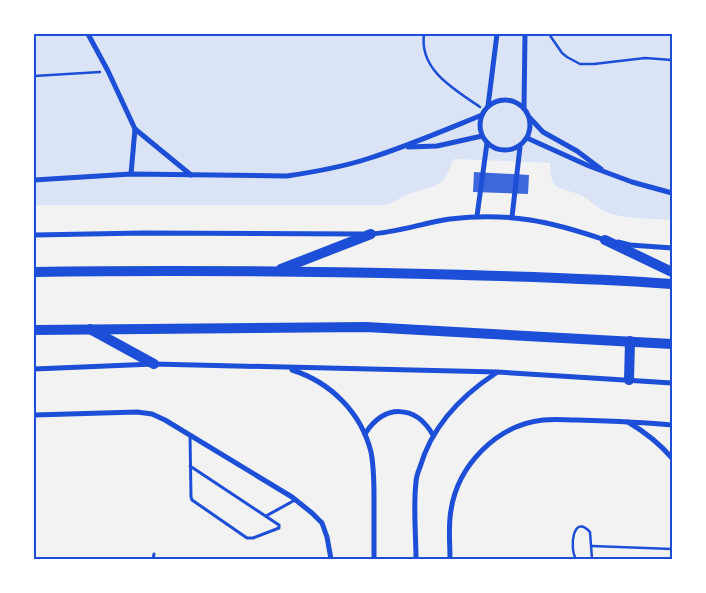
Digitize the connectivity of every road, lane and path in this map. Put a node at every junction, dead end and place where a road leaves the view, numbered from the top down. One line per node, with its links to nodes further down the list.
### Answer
1 (88, 34): 7 (street)
2 (424, 34): 10 (path)
3 (497, 34): 10 (street)
4 (525, 34): 9 (street)
5 (549, 34): 6 (path)
6 (672, 60)
7 (108, 71): 8 (path); 12 (street)
8 (34, 76)
9 (524, 108): 10 (street); 11 (street)
10 (485, 111): 13 (street); 17 (street)
11 (530, 118): 14 (street); 18 (street)
12 (135, 129): 19 (street); 20 (street)
13 (482, 136): 15 (street); 17 (street)
14 (528, 138): 16 (street); 18 (street)
15 (487, 143): 16 (street); 23 (street)
16 (520, 146): 24 (street)
17 (402, 147): 20 (street)
18 (603, 171): 22 (street)
19 (131, 174): 20 (street); 21 (street)
20 (191, 175)
21 (34, 180)
22 (672, 193)
23 (476, 216): 24 (street); 25 (street)
24 (512, 217): 27 (street)
25 (371, 234): 26 (street); 29 (main road)
26 (34, 235)
27 (605, 240): 28 (street); 31 (main road)
28 (672, 248)
29 (278, 271): 30 (main road); 32 (main road)
30 (34, 272)
31 (672, 272)
32 (672, 284)
33 (89, 329): 34 (main road); 35 (main road); 37 (main road)
34 (34, 330)
35 (630, 341): 36 (main road); 41 (main road)
36 (672, 344)
37 (154, 364): 38 (street); 39 (street)
38 (284, 368): 40 (street); 46 (street)
39 (34, 369)
40 (497, 372): 41 (street); 48 (street)
41 (629, 380): 42 (street)
42 (672, 383)
43 (34, 415): 47 (street)
44 (626, 421): 45 (street); 49 (street); 60 (street)
45 (672, 425)
46 (365, 434): 48 (street); 58 (street)
47 (190, 435): 50 (lane); 51 (street)
48 (433, 435): 59 (street)
49 (672, 458)
50 (190, 466): 52 (lane); 52 (lane)
51 (295, 500): 52 (lane); 57 (street)
52 (266, 516)
53 (592, 546): 54 (path); 61 (path); 62 (path)
54 (672, 549)
55 (154, 554): 56 (lane)
56 (153, 559)
57 (332, 559)
58 (374, 559)
59 (416, 559)
60 (450, 559)
61 (576, 559)
62 (592, 559)

